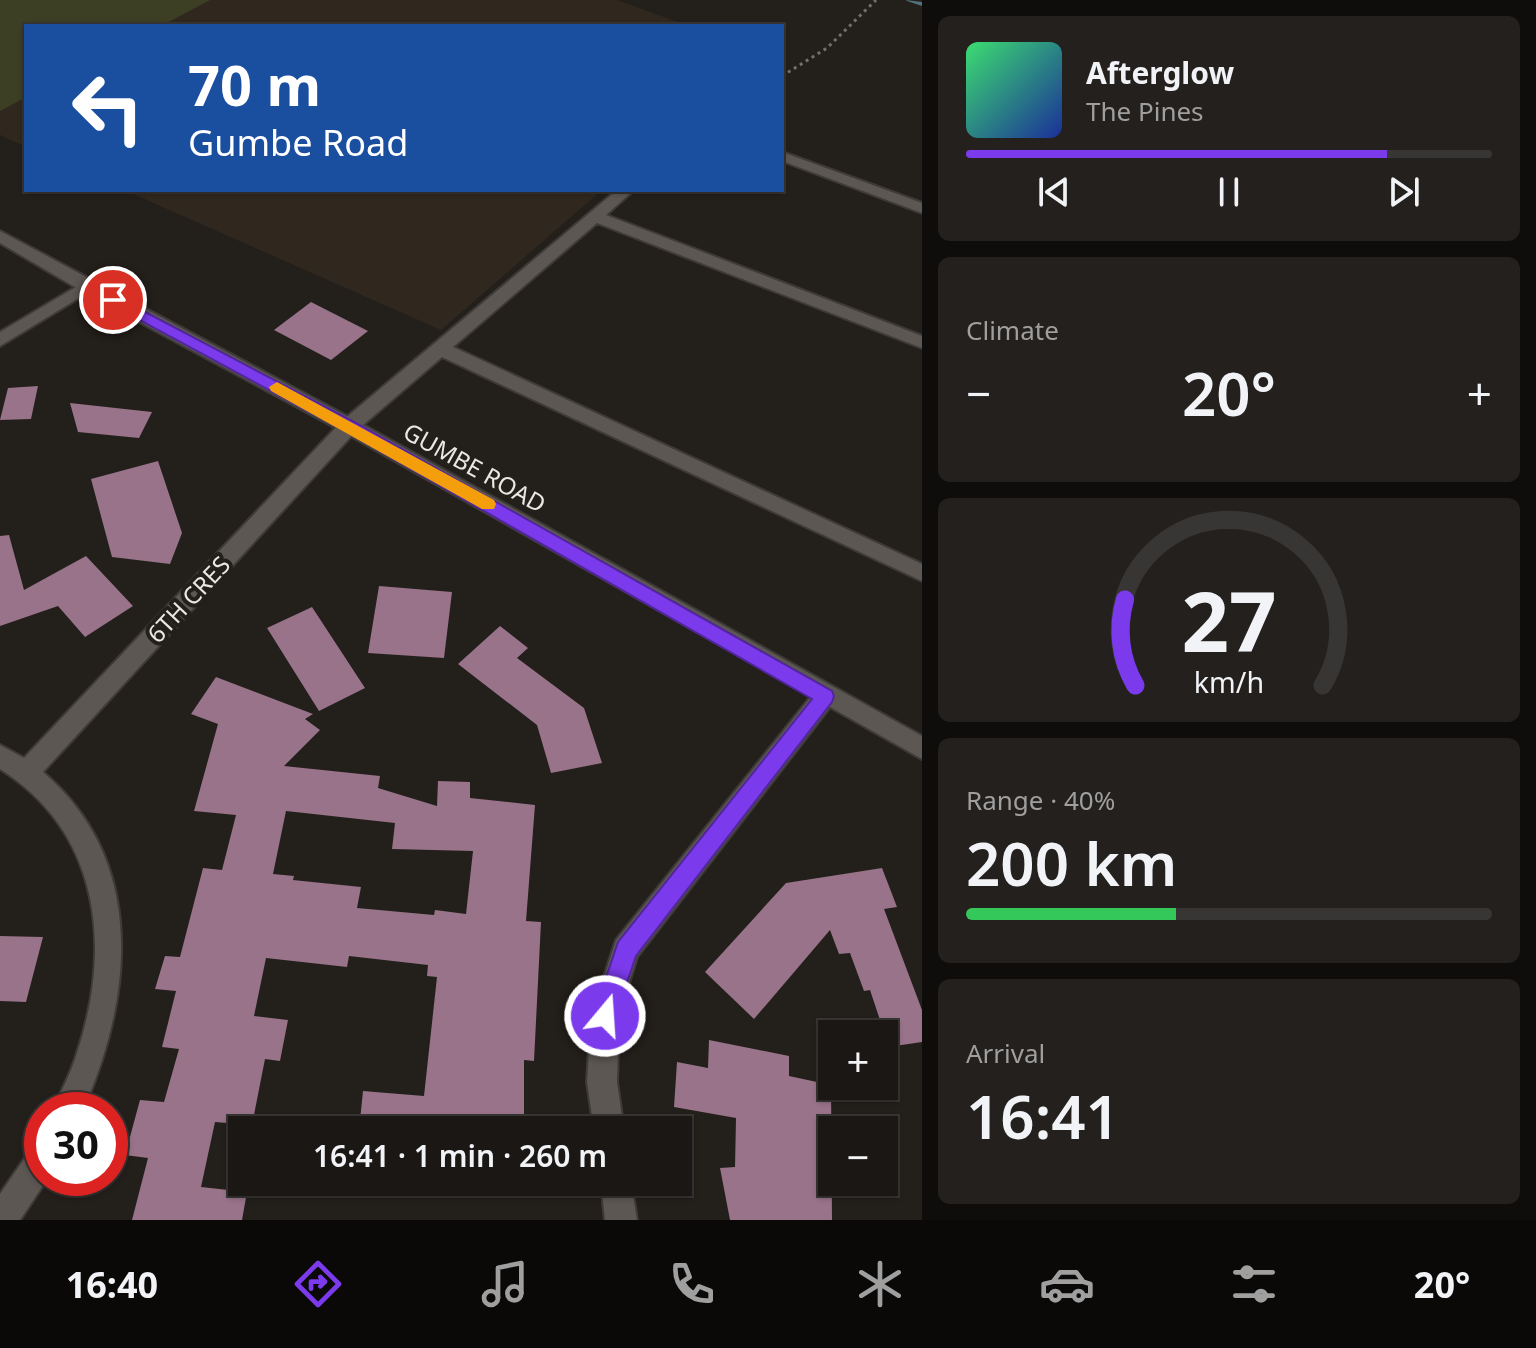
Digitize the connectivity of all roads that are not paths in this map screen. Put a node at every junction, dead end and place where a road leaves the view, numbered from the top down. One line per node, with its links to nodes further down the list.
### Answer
1 (784, 157): 3 (street)
2 (624, 192): 4 (street, 6TH CRES)
3 (922, 208)
4 (597, 217): 8 (street); 9 (street, 6TH CRES)
5 (0, 236): 6 (street, GUMBE ROAD)
6 (86, 286): 7 (street); 10 (street, GUMBE ROAD)
7 (0, 340)
8 (922, 342)
9 (441, 349): 10 (street, 6TH CRES); 11 (street)
10 (349, 426): 12 (street, GUMBE ROAD); 15 (street, 6TH CRES)
11 (922, 573)
12 (825, 696): 13 (street, GUMBE ROAD); 17 (street)
13 (922, 748)
14 (0, 756): 15 (street)
15 (28, 771): 16 (street)
16 (75, 1092)
17 (607, 1116)
18 (24, 1186): 20 (street)
19 (618, 1196): 21 (street)
20 (1, 1220)
21 (621, 1220)

